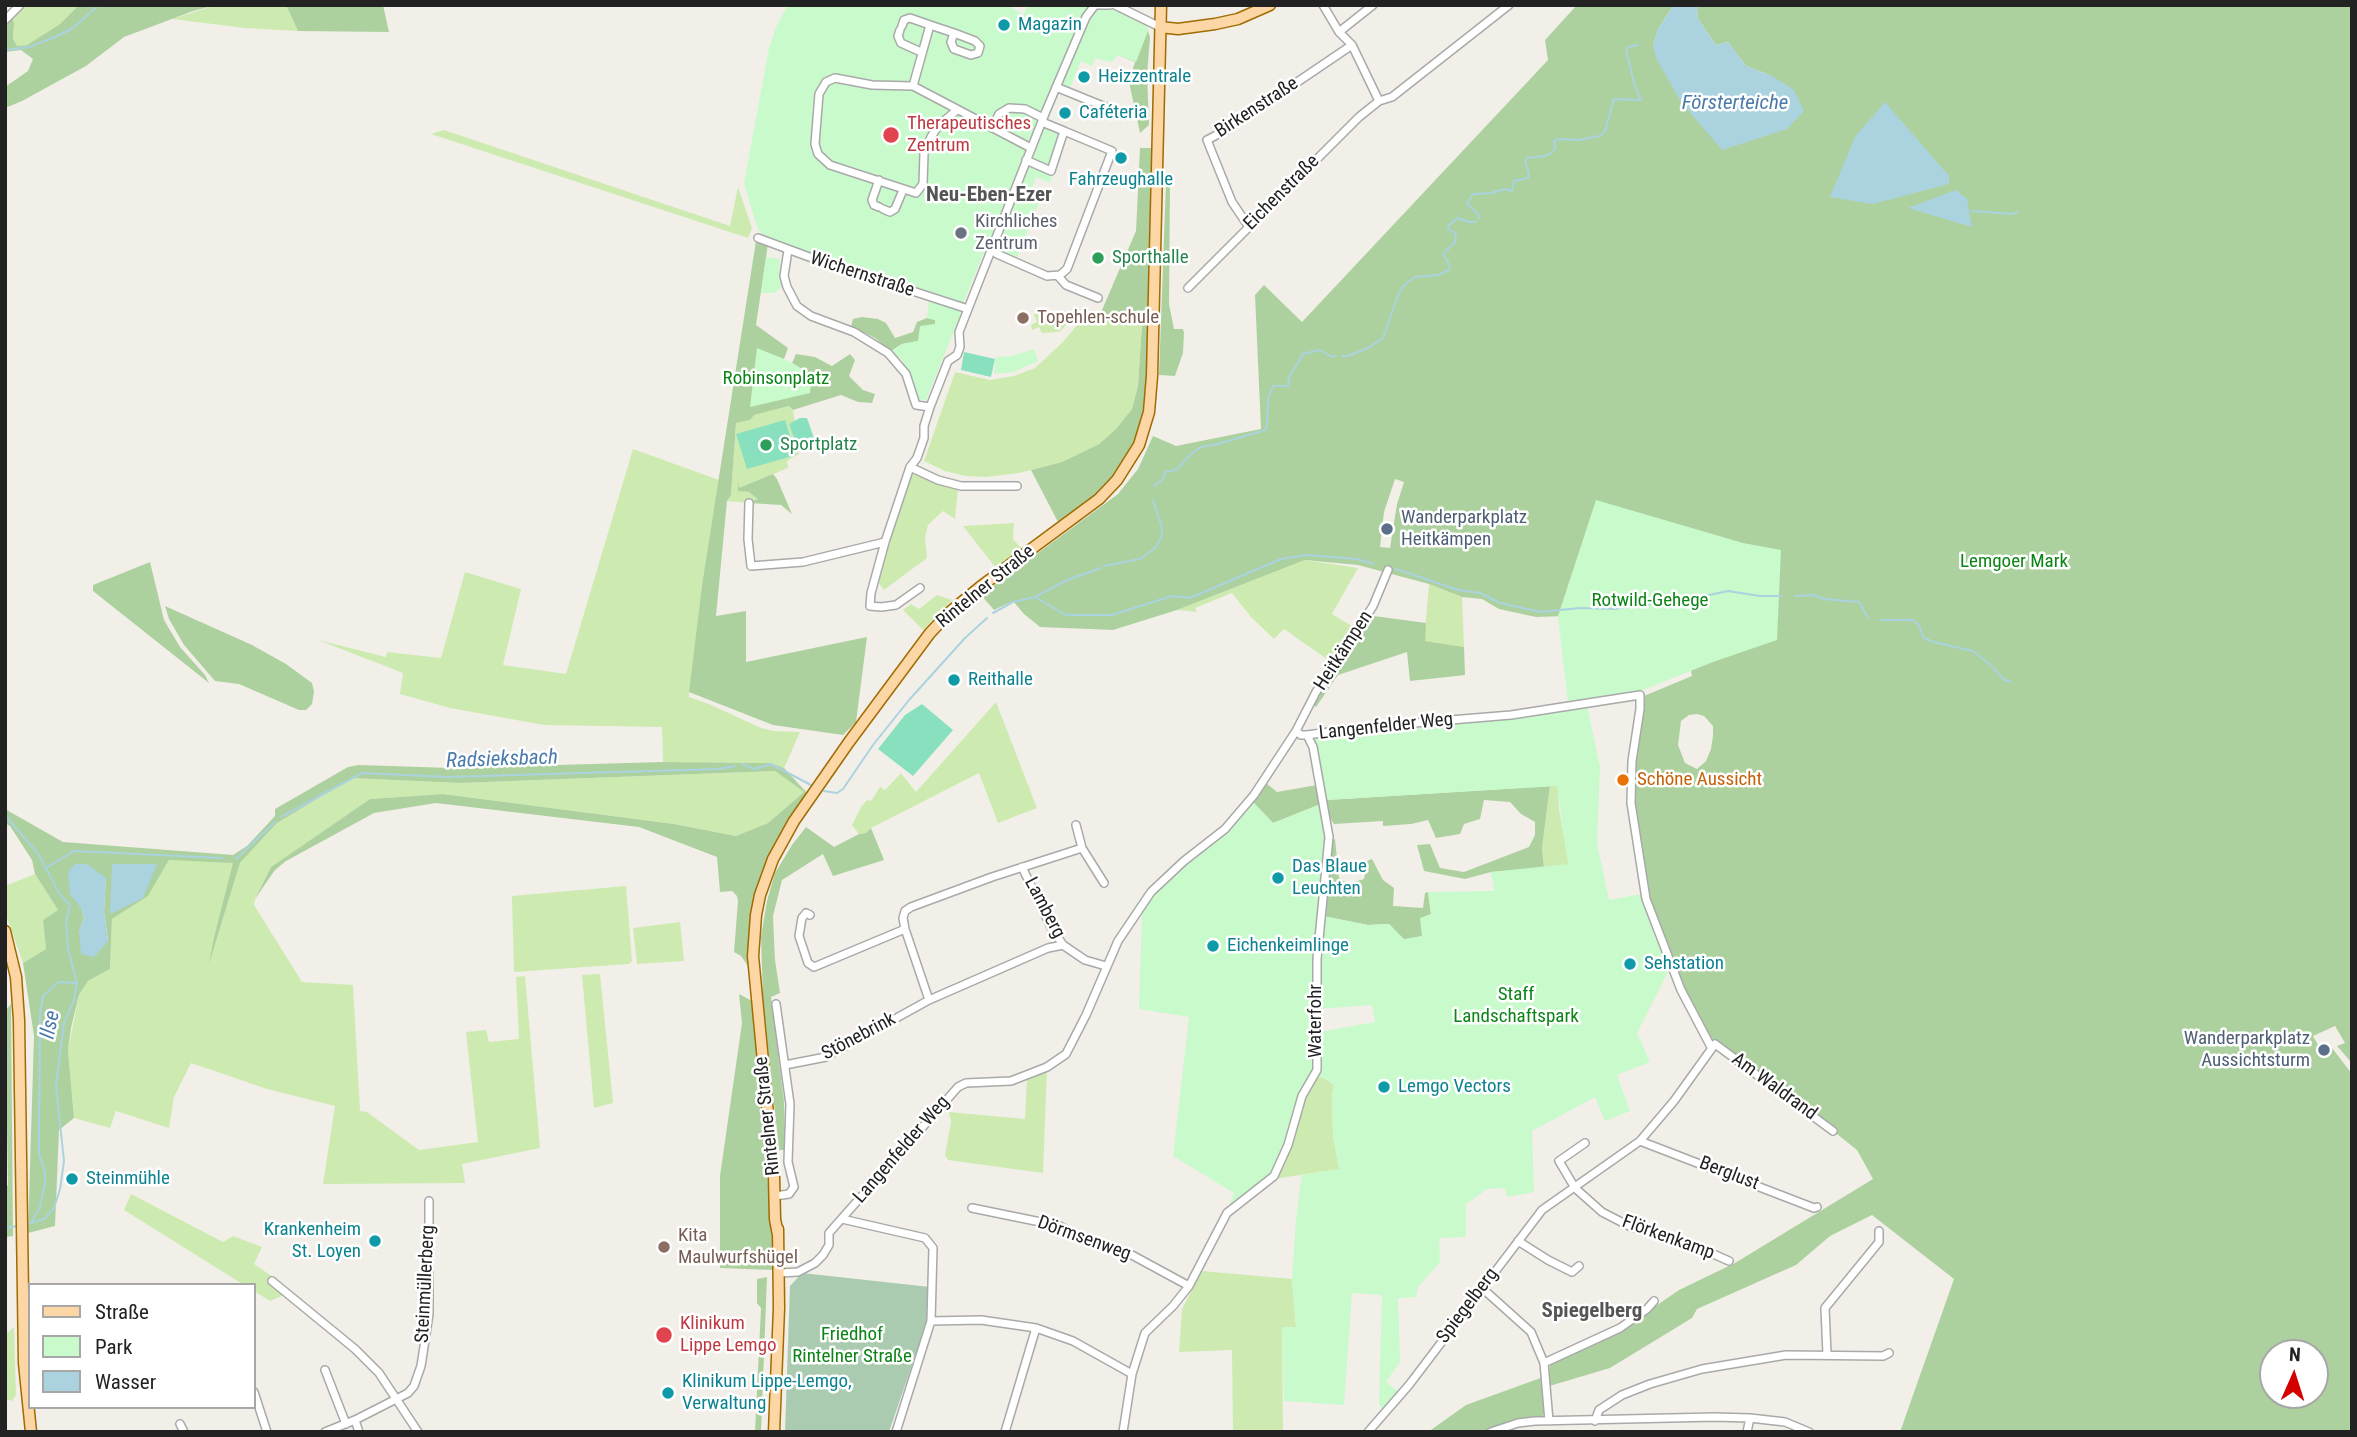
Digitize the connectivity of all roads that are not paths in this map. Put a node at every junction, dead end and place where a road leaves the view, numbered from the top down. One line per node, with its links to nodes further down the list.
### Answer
1 (20, 5): 9 (street)
2 (1096, 5): 3 (street); 17 (street)
3 (1112, 5): 11 (street)
4 (1161, 5): 11 (main road, Rintelner Straße)
5 (1270, 5): 11 (main road)
6 (1323, 5): 12 (street)
7 (1373, 5): 12 (street)
8 (1508, 5): 18 (street, Eichenstraße)
9 (5, 20)
10 (930, 25): 13 (street); 15 (street); 15 (street)
11 (1160, 27): 63 (main road, Rintelner Straße)
12 (1339, 32): 14 (street)
13 (954, 33)
14 (1352, 45): 18 (street); 28 (street, Birkenstraße)
15 (921, 52): 16 (street)
16 (913, 86): 19 (street); 26 (street)
17 (1056, 87): 20 (street); 21 (street)
18 (1379, 101): 28 (street, Eichenstraße)
19 (957, 110): 22 (street); 27 (street)
20 (1125, 115)
21 (1042, 120): 22 (street); 23 (street); 24 (street)
22 (992, 128): 24 (street)
23 (1064, 131): 25 (street); 32 (street)
24 (1031, 148): 25 (street)
25 (1026, 160): 31 (street)
26 (878, 180): 27 (street); 27 (street)
27 (904, 190)
28 (1249, 227): 33 (street, Eichenstraße)
29 (758, 238): 30 (street, Wichernstraße)
30 (788, 250): 35 (street, Wichernstraße); 36 (street)
31 (992, 250): 32 (street); 35 (street)
32 (1058, 276): 34 (street)
33 (1188, 288)
34 (1098, 298)
35 (968, 309): 36 (street)
36 (930, 407): 37 (street)
37 (910, 467): 38 (street); 40 (street)
38 (1017, 486)
39 (749, 503): 40 (street)
40 (885, 542): 42 (street)
41 (1388, 570): 43 (street, Heitkämpen)
42 (920, 588)
43 (1296, 731): 44 (street, Langenfelder Weg); 53 (street, Langenfelder Weg)
44 (1307, 735): 57 (street, Langenfelder Weg); 74 (street, Waterfohr)
45 (1076, 825): 46 (street)
46 (1082, 848): 47 (street, Lamberg); 48 (street)
47 (1022, 867): 50 (street, Lamberg); 52 (street, Lamberg)
48 (1104, 883)
49 (810, 915): 50 (street)
50 (905, 929): 55 (street)
51 (5, 931): 54 (main road)
52 (1063, 945): 53 (street, Lamberg); 55 (street, Stönebrink)
53 (1106, 965): 67 (street, Langenfelder Weg)
54 (10, 978): 86 (main road)
55 (929, 1000): 58 (street, Stönebrink)
56 (776, 1004): 58 (street)
57 (1713, 1046): 59 (street, Am Waldrand); 60 (street, Spiegelberg)
58 (785, 1065): 63 (street)
59 (1833, 1130)
60 (1640, 1140): 62 (street, Spiegelberg); 65 (street, Berglust)
61 (1585, 1143): 62 (street)
62 (1575, 1188): 69 (street, Spiegelberg); 70 (street, Flörkenkamp)
63 (775, 1198): 72 (main road, Rintelner Straße)
64 (429, 1201): 85 (street, Steinmüllerberg)
65 (1817, 1207)
66 (972, 1208): 74 (street, Dörmsenweg)
67 (842, 1219): 72 (street, Langenfelder Weg); 77 (street)
68 (1879, 1231): 80 (street)
69 (1518, 1241): 71 (street); 75 (street, Spiegelberg)
70 (1729, 1261)
71 (1579, 1266)
72 (780, 1273): 99 (main road, Rintelner Straße)
73 (272, 1281): 85 (street)
74 (1189, 1286): 83 (street, Waterfohr)
75 (1482, 1288): 81 (street); 103 (street, Spiegelberg)
76 (1654, 1301): 81 (street)
77 (931, 1321): 78 (street); 100 (street)
78 (1036, 1328): 83 (street); 101 (street)
79 (1889, 1353): 80 (street)
80 (1827, 1354): 92 (street)
81 (1544, 1363): 91 (street)
82 (325, 1370): 93 (street)
83 (1132, 1374): 102 (street, Waterfohr)
84 (256, 1398): 95 (street)
85 (396, 1399): 89 (street); 98 (street)
86 (28, 1402)
87 (29, 1409): 94 (main road)
88 (1750, 1418): 92 (street); 106 (street); 107 (street)
89 (355, 1420): 93 (street); 97 (street)
90 (1535, 1421): 91 (street); 104 (street); 105 (street)
91 (1549, 1421): 92 (street)
92 (1595, 1421)
93 (346, 1424): 96 (street)
94 (31, 1432)
95 (267, 1432)
96 (325, 1432)
97 (359, 1432)
98 (418, 1432)
99 (774, 1432)
100 (896, 1432)
101 (1005, 1432)
102 (1123, 1432)
103 (1368, 1432)
104 (1491, 1432)
105 (1535, 1432)
106 (1747, 1432)
107 (1809, 1432)

